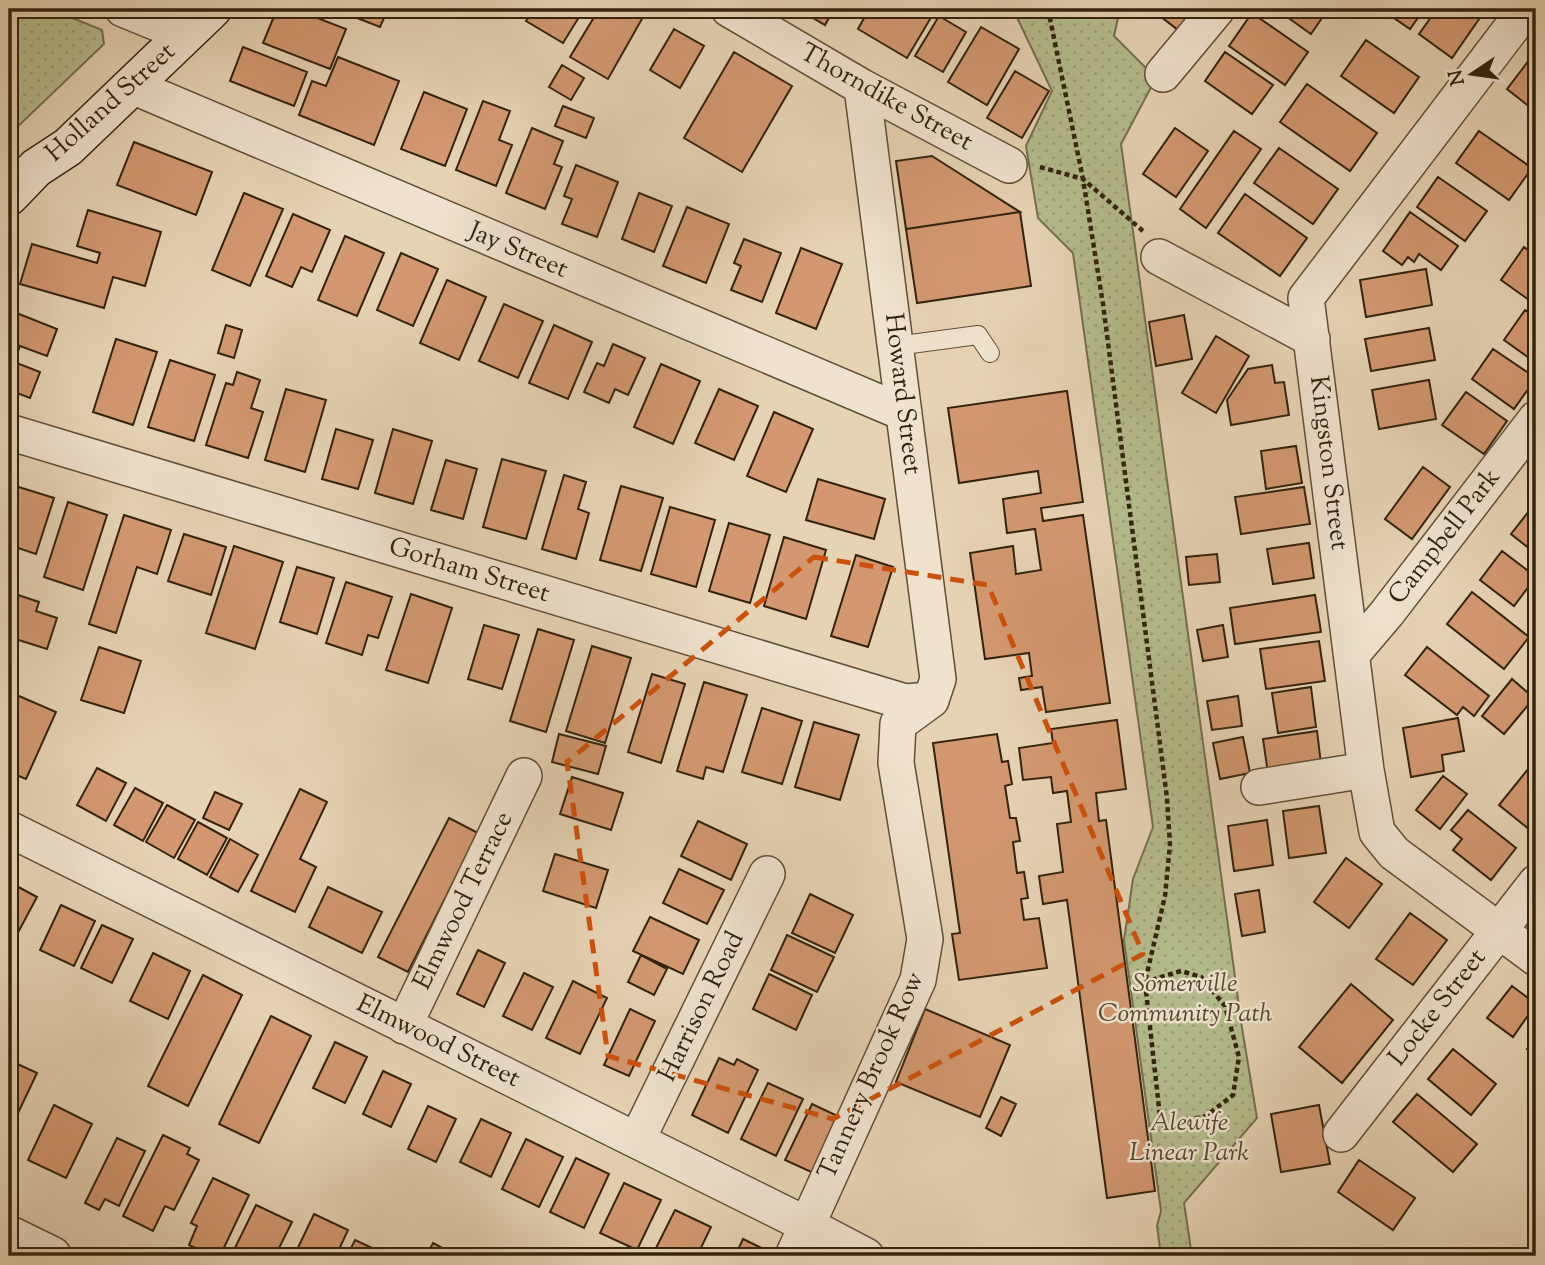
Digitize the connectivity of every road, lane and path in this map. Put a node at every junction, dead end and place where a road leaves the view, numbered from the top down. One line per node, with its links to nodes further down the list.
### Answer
1 (123, 9): 7 (street)
2 (212, 9): 7 (main road, Holland Street)
3 (729, 9): 10 (street, Thorndike Street)
4 (1048, 9): 12 (path)
5 (1217, 9): 8 (street)
6 (1526, 9): 15 (street, Kingston Street)
7 (183, 38): 9 (main road, Holland Street)
8 (1163, 74)
9 (132, 86): 13 (main road, Holland Street); 18 (street, Jay Street)
10 (863, 87): 11 (street, Thorndike Street); 16 (street, Howard Street)
11 (1009, 165): 12 (path)
12 (1083, 179): 14 (path); 31 (path)
13 (9, 196)
14 (1159, 257): 15 (street)
15 (1312, 339): 21 (street, Kingston Street)
16 (896, 346): 17 (lane); 18 (street, Howard Street)
17 (990, 353)
18 (904, 412): 22 (street, Howard Street)
19 (1536, 419): 21 (street, Campbell Park)
20 (9, 432): 22 (street, Gorham Street)
21 (1353, 653): 23 (street, Kingston Street)
22 (931, 700): 35 (street, Tannery Brook Row)
23 (1366, 770): 25 (street); 29 (street, Kingston Street)
24 (524, 776): 32 (street, Elmwood Terrace)
25 (1259, 788)
26 (9, 829): 32 (street, Elmwood Street)
27 (767, 874): 34 (street, Harrison Road)
28 (1536, 883): 29 (street, Locke Street)
29 (1499, 930): 30 (street, Kingston Street); 33 (street, Locke Street)
30 (1536, 958)
31 (1145, 982): 31 (path)
32 (404, 1026): 34 (street, Elmwood Street)
33 (1341, 1134)
34 (637, 1140): 35 (street, Elmwood Street)
35 (806, 1224): 38 (street, Tannery Brook Row); 39 (street, Elmwood Street)
36 (9, 1235): 37 (main road)
37 (52, 1256)
38 (793, 1256)
39 (866, 1256)

